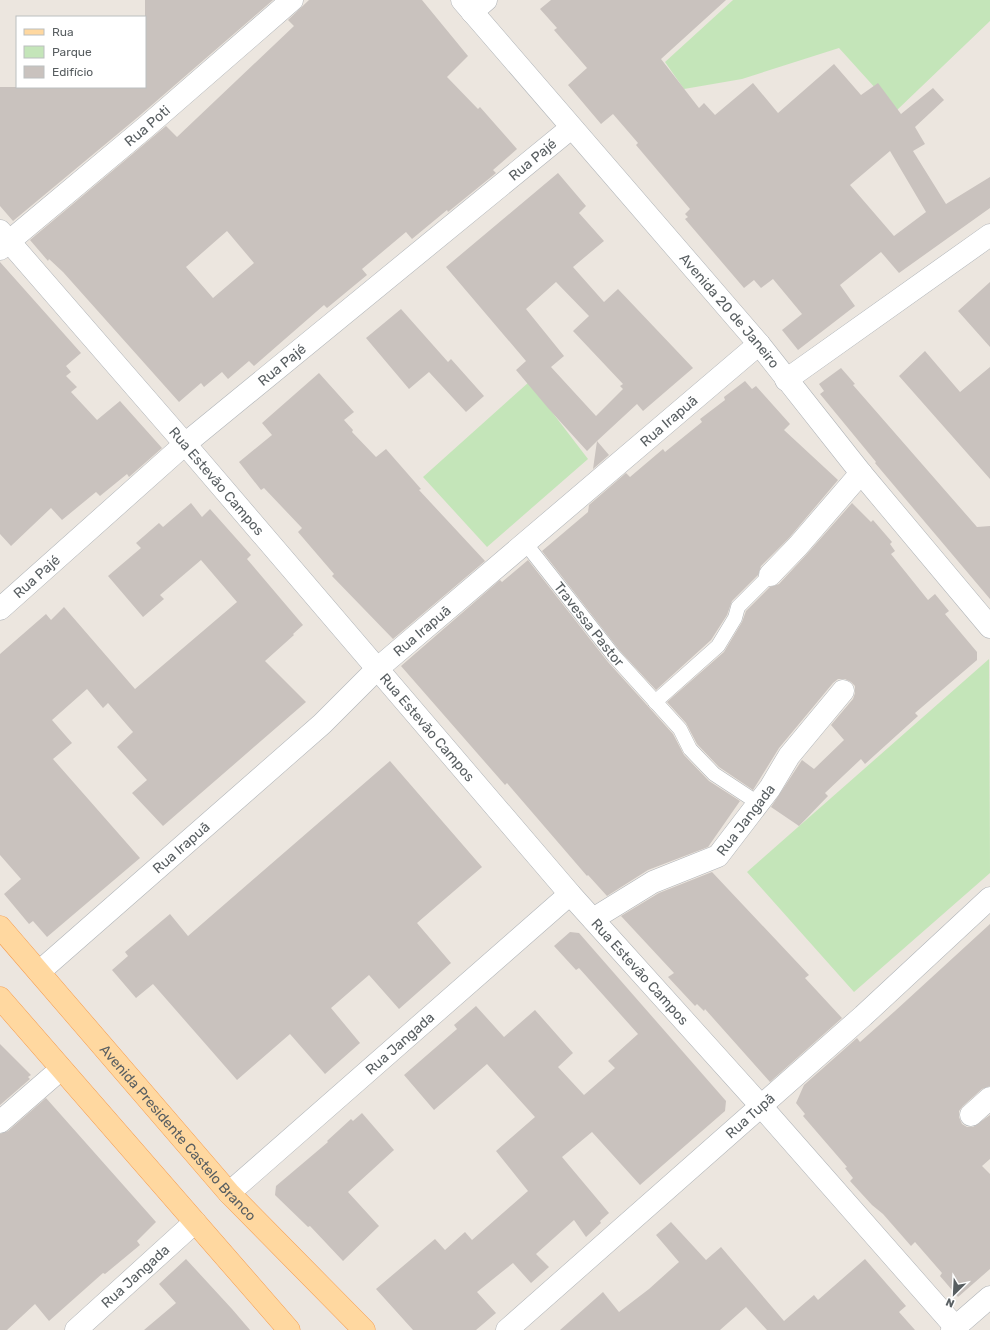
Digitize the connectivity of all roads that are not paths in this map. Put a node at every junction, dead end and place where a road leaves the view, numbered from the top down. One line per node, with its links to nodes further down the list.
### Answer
1 (292, 0): 5 (street, Rua Poti)
2 (473, 4): 3 (street, Avenida 20 de Janeiro)
3 (571, 128): 6 (street, Avenida 20 de Janeiro); 8 (street, Rua Pajé)
4 (990, 235): 7 (street)
5 (3, 240): 8 (street, Rua Estevão Campos)
6 (759, 344): 7 (street, Avenida 20 de Janeiro); 10 (street, Rua Irapuã)
7 (786, 380): 9 (street, Avenida 20 de Janeiro)
8 (185, 444): 12 (street, Rua Pajé); 14 (street, Rua Estevão Campos)
9 (861, 473): 11 (street); 13 (street, Avenida 20 de Janeiro)
10 (526, 544): 14 (street, Rua Irapuã); 16 (lane, Travessa Pastor)
11 (770, 575): 16 (lane)
12 (0, 609)
13 (990, 627)
14 (377, 669): 18 (street, Rua Estevão Campos); 22 (street, Rua Irapuã)
15 (844, 690): 17 (street, Rua Jangada)
16 (654, 702): 17 (lane, Travessa Pastor)
17 (758, 803): 20 (street, Rua Jangada)
18 (570, 894): 20 (street, Rua Estevão Campos); 29 (street, Rua Jangada)
19 (990, 898): 26 (street, Rua Tupã)
20 (593, 918): 26 (street, Rua Estevão Campos)
21 (0, 927): 22 (main road, Avenida Presidente Castelo Branco)
22 (39, 972): 29 (main road, Avenida Presidente Castelo Branco)
23 (0, 998): 24 (main road)
24 (61, 1069): 28 (street); 30 (main road)
25 (990, 1098): 27 (street)
26 (761, 1106): 32 (street, Rua Estevão Campos); 36 (street, Rua Tupã)
27 (971, 1115)
28 (0, 1122)
29 (229, 1193): 35 (main road, Avenida Presidente Castelo Branco)
30 (195, 1222): 33 (street, Rua Jangada); 34 (main road)
31 (990, 1297): 32 (street)
32 (955, 1329)
33 (76, 1330)
34 (289, 1330)
35 (364, 1330)
36 (507, 1330)

